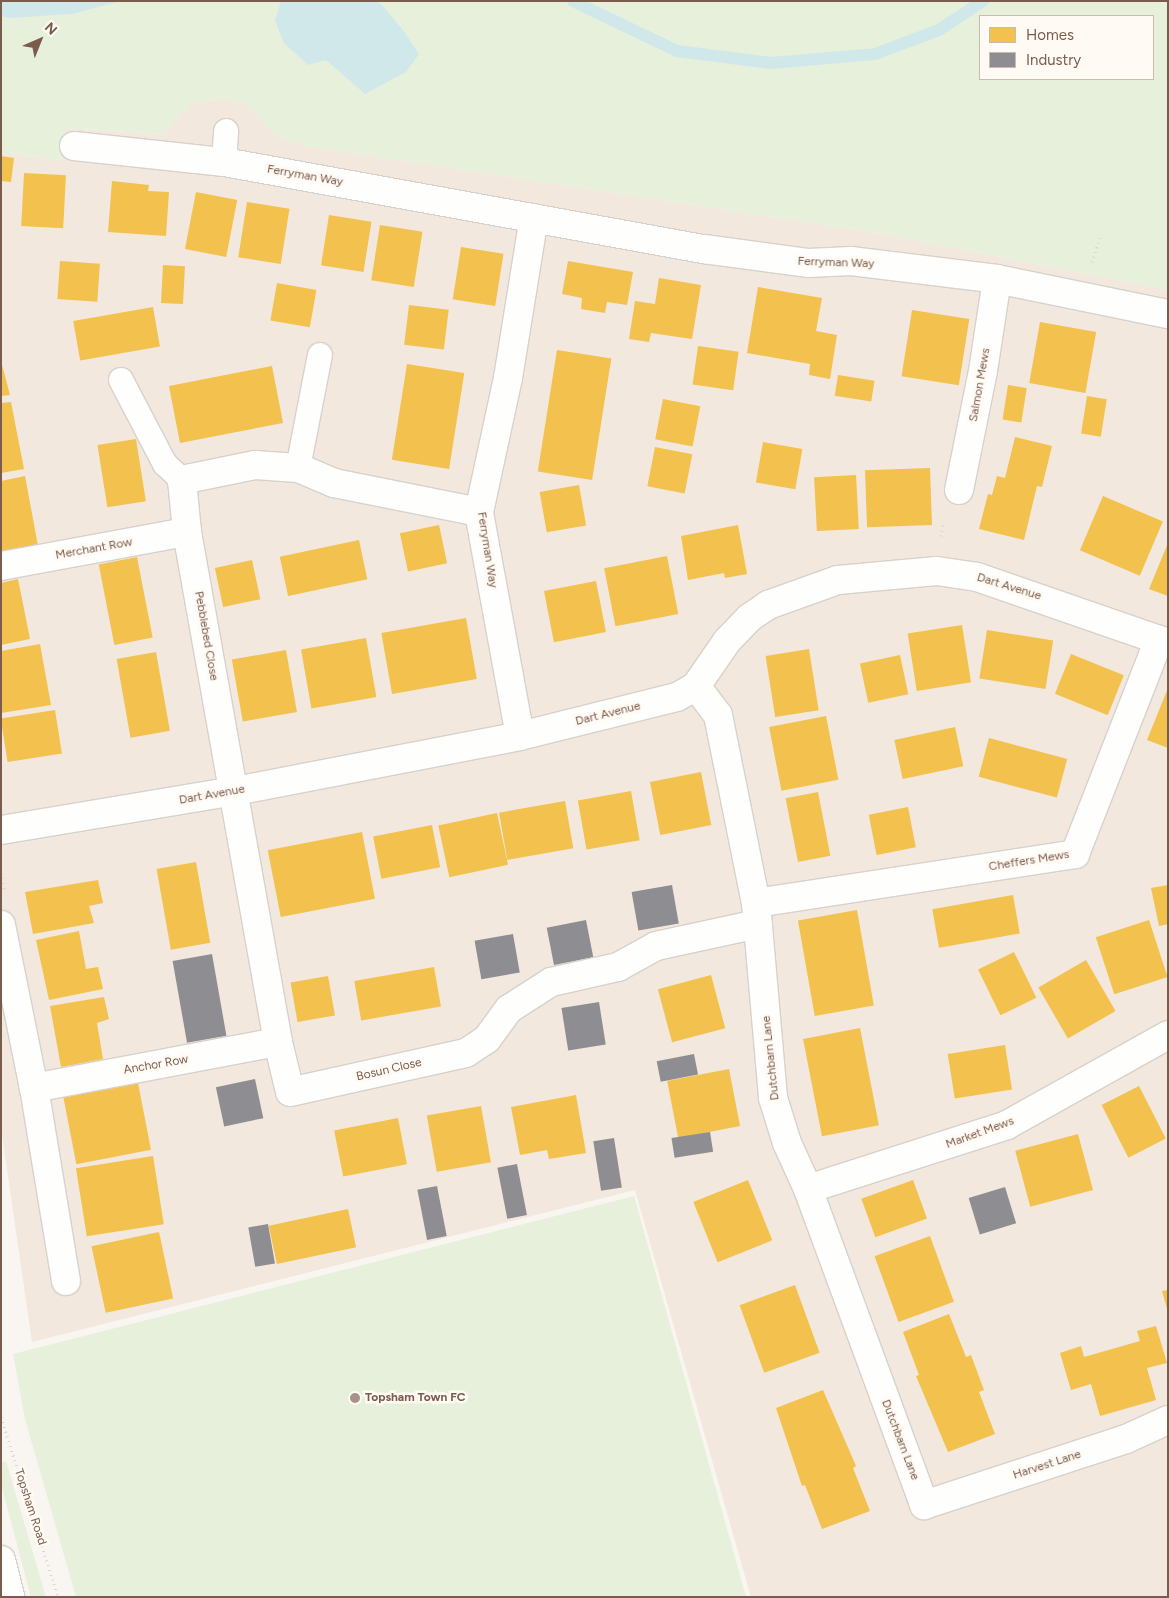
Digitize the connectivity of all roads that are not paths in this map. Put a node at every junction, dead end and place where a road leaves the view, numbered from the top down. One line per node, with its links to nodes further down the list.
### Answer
1 (226, 131): 3 (lane)
2 (74, 146): 3 (street, Ferryman Way)
3 (224, 162): 4 (street, Ferryman Way)
4 (534, 218): 5 (street, Ferryman Way); 12 (street, Ferryman Way)
5 (997, 279): 6 (street, Ferryman Way); 11 (street, Salmon Mews)
6 (1168, 314)
7 (320, 355): 9 (lane)
8 (121, 380): 10 (lane)
9 (298, 468): 10 (street); 12 (street)
10 (182, 480): 13 (street, Pebblebed Close)
11 (959, 490)
12 (479, 512): 17 (street, Ferryman Way)
13 (187, 532): 14 (street, Merchant Row); 18 (street, Pebblebed Close)
14 (1, 566)
15 (1163, 641): 16 (street, Dart Avenue); 20 (street, Cheffers Mews)
16 (696, 686): 17 (street, Dart Avenue); 20 (street, Dutchbarn Lane)
17 (520, 736): 18 (street, Dart Avenue)
18 (235, 791): 19 (street, Dart Avenue); 23 (street, Bosun Close)
19 (1, 830)
20 (757, 913): 23 (street, Bosun Close); 25 (street, Dutchbarn Lane)
21 (1, 925): 24 (street)
22 (1168, 1035): 25 (street, Market Mews)
23 (278, 1042): 24 (street, Anchor Row)
24 (34, 1088): 26 (street)
25 (808, 1190): 28 (street, Dutchbarn Lane)
26 (66, 1281)
27 (1168, 1420): 28 (street, Harvest Lane)
28 (924, 1504)
29 (1, 1560): 30 (street)
30 (10, 1597)

